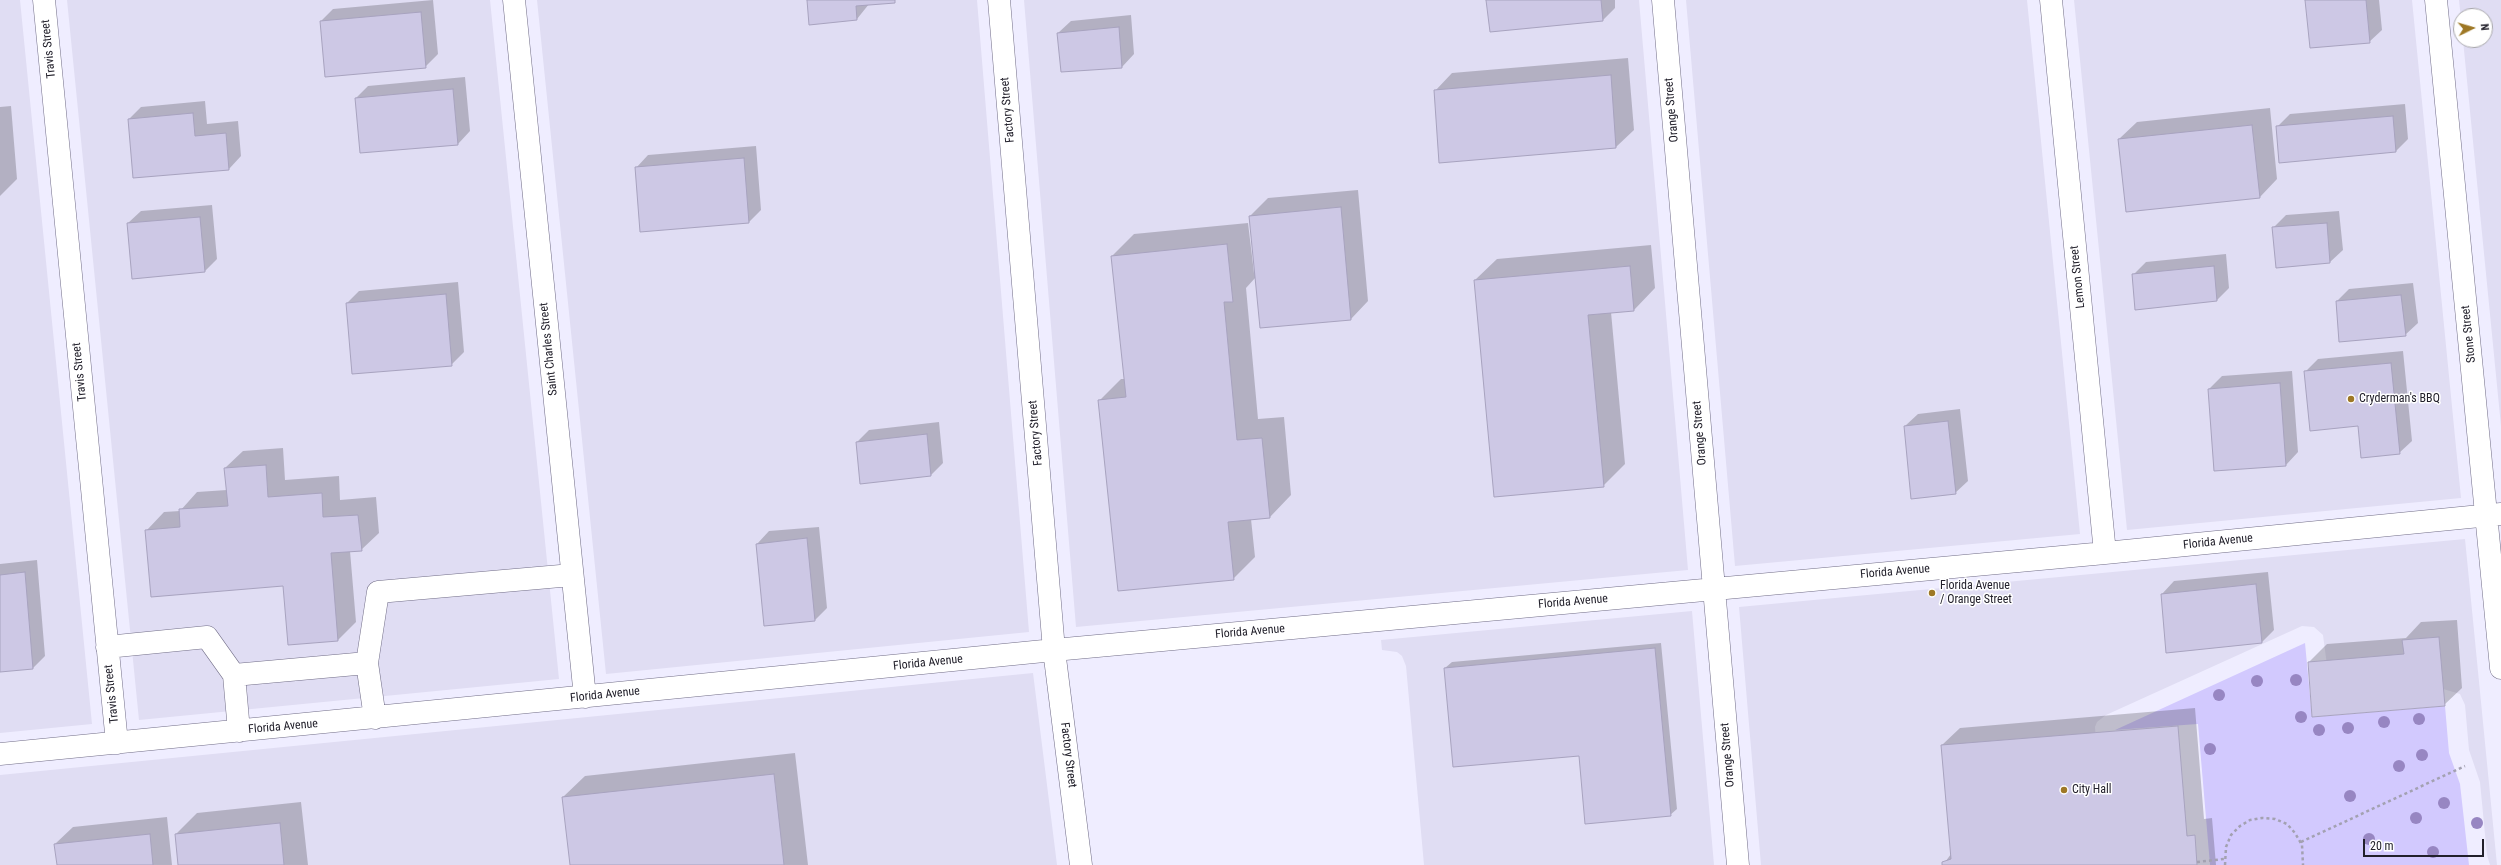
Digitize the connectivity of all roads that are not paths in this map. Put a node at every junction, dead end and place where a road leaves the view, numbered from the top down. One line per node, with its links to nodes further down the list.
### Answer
1 (44, 0): 11 (street, Travis Street)
2 (514, 0): 9 (street, Saint Charles Street)
3 (999, 0): 12 (street, Factory Street)
4 (1663, 0): 10 (street, Orange Street)
5 (2050, 0): 8 (street, Lemon Street)
6 (2436, 0): 7 (street, Stone Street)
7 (2493, 515): 8 (street, Florida Avenue); 14 (street, Stone Street)
8 (2105, 553): 10 (street, Florida Avenue)
9 (572, 574): 13 (street); 16 (street, Saint Charles Street)
10 (1714, 588): 12 (street, Florida Avenue); 22 (street, Orange Street)
11 (107, 647): 15 (street); 19 (street, Travis Street)
12 (1054, 650): 16 (street, Florida Avenue); 21 (street, Factory Street)
13 (367, 663): 15 (street); 17 (street)
14 (2501, 668)
15 (234, 675): 18 (street)
16 (585, 697): 17 (street, Florida Avenue)
17 (375, 718): 18 (street, Florida Avenue)
18 (239, 731): 19 (street, Florida Avenue)
19 (117, 743): 20 (street, Florida Avenue)
20 (0, 754)
21 (1081, 865)
22 (1738, 865)

